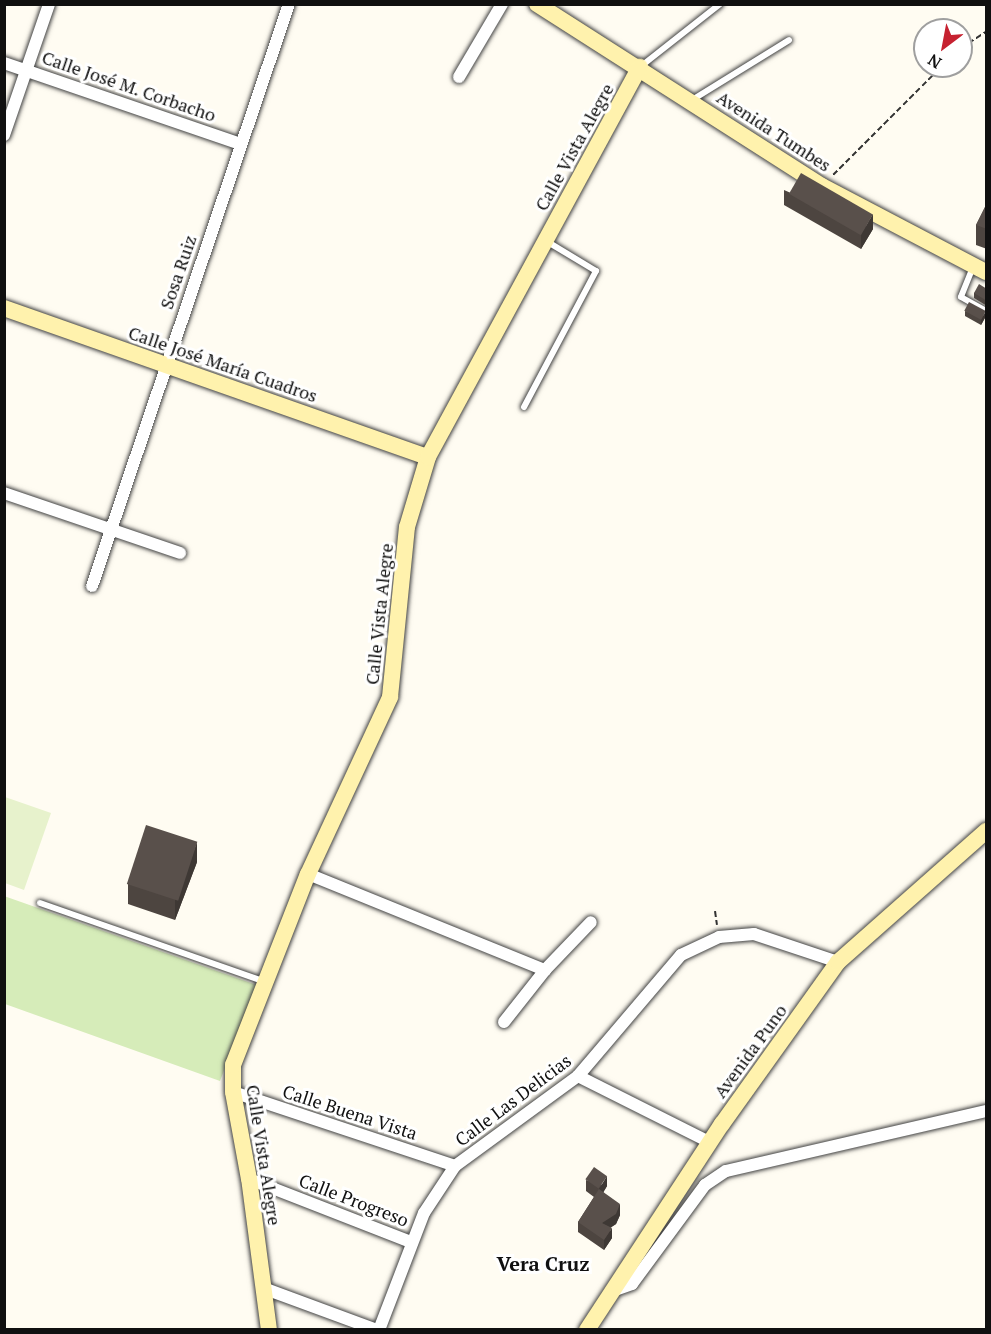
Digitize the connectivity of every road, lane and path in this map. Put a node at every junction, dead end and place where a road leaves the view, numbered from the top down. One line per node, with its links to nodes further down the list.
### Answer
1 (49, 4): 11 (street)
2 (289, 4): 16 (street, Sosa Ruiz)
3 (502, 4): 12 (street)
4 (537, 4): 10 (street, Avenida Tumbes)
5 (720, 4): 10 (lane)
6 (987, 32): 8 (path)
7 (789, 40): 14 (lane)
8 (973, 41)
9 (4, 63): 11 (street, Calle José M. Corbacho)
10 (640, 67): 14 (street, Avenida Tumbes); 18 (street, Calle Vista Alegre)
11 (27, 70): 15 (street); 16 (street, Calle José M. Corbacho)
12 (459, 77)
13 (930, 78): 17 (path)
14 (690, 101): 17 (street, Avenida Tumbes)
15 (4, 135)
16 (241, 144): 22 (street, Sosa Ruiz)
17 (822, 186): 19 (street, Avenida Tumbes)
18 (546, 241): 23 (lane); 24 (street, Calle Vista Alegre)
19 (980, 269): 21 (lane)
20 (4, 308): 22 (street, Calle José María Cuadros)
21 (987, 311)
22 (165, 364): 24 (street, Calle José María Cuadros); 26 (street, Sosa Ruiz)
23 (524, 407)
24 (428, 457): 30 (street, Calle Vista Alegre)
25 (4, 494): 26 (street)
26 (111, 530): 27 (street); 28 (street, Sosa Ruiz)
27 (180, 553)
28 (92, 586)
29 (987, 831): 33 (street, Avenida Puno)
30 (308, 874): 34 (street); 35 (street, Calle Vista Alegre)
31 (40, 903): 35 (lane)
32 (591, 922): 34 (street)
33 (838, 962): 37 (street, Calle Las Delicias); 40 (street, Avenida Puno)
34 (545, 970): 36 (street)
35 (265, 982): 38 (street, Calle Vista Alegre)
36 (504, 1023)
37 (578, 1076): 40 (street); 41 (street, Calle Las Delicias)
38 (233, 1092): 41 (street, Calle Buena Vista); 42 (street, Calle Vista Alegre)
39 (987, 1111): 45 (street)
40 (709, 1142): 45 (street, Avenida Puno)
41 (455, 1166): 43 (street, Calle Las Delicias)
42 (249, 1179): 43 (street, Calle Progreso); 44 (street, Calle Vista Alegre)
43 (411, 1242): 47 (street, Calle Las Delicias)
44 (263, 1288): 46 (street, Calle Vista Alegre); 47 (street)
45 (612, 1291): 48 (street, Avenida Puno)
46 (269, 1329)
47 (378, 1329)
48 (587, 1329)

